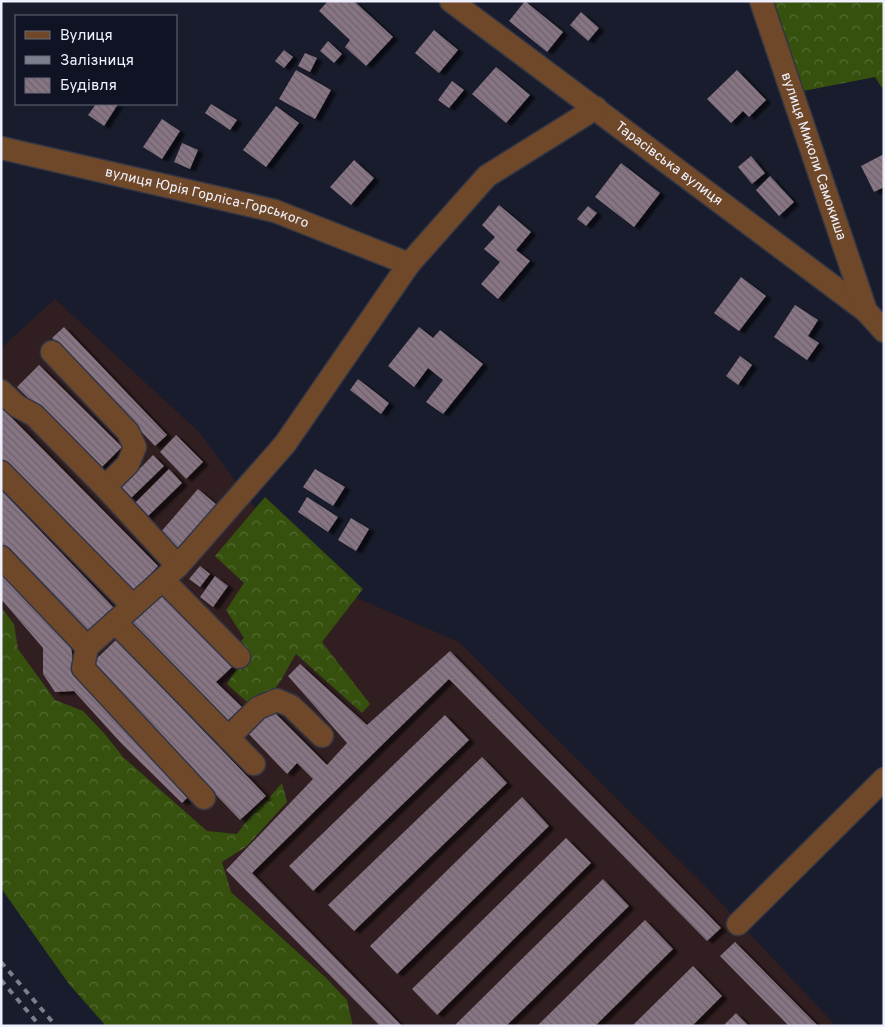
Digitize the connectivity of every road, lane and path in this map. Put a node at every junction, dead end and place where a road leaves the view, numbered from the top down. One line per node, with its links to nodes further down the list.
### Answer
1 (451, 1): 3 (street, Тарасівська вулиця)
2 (761, 1): 6 (street, вулиця Миколи Самокиша)
3 (596, 108): 5 (street); 6 (street, Тарасівська вулиця)
4 (1, 148): 5 (street, вулиця Юрія Горліса-Горського)
5 (409, 264): 13 (street)
6 (866, 311): 7 (street, Тарасівська вулиця)
7 (884, 331)
8 (52, 352): 11 (street)
9 (1, 391): 11 (street)
10 (1, 472): 14 (street)
11 (105, 487): 13 (street)
12 (1, 558): 16 (street)
13 (170, 573): 14 (street); 17 (street)
14 (133, 606): 15 (street)
15 (115, 622): 16 (street); 19 (street)
16 (87, 647): 22 (street)
17 (239, 657)
18 (322, 736): 19 (street)
19 (228, 738): 20 (street)
20 (254, 764)
21 (884, 780): 23 (street)
22 (204, 798)
23 (738, 924)

